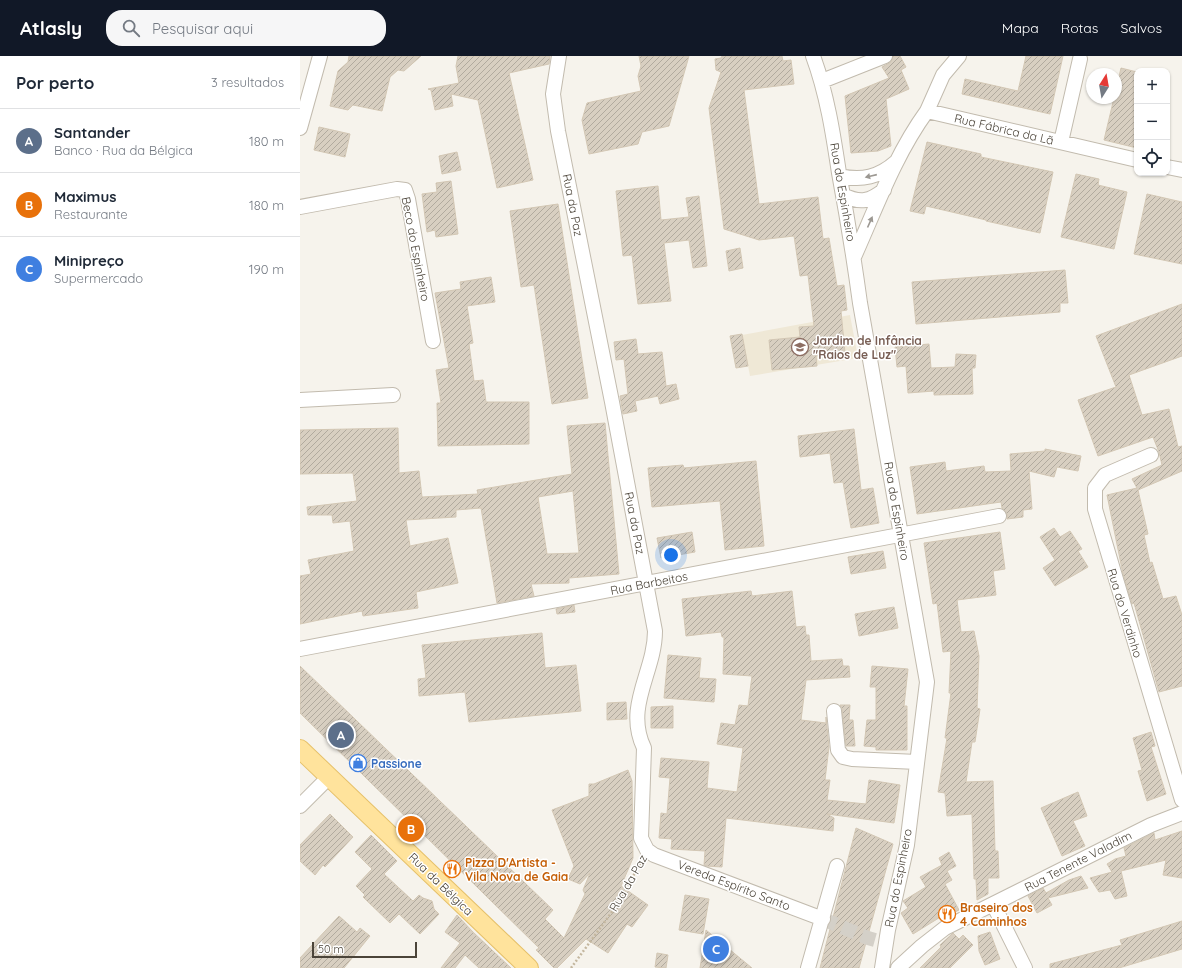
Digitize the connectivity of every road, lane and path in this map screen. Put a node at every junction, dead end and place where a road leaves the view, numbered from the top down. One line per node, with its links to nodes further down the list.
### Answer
1 (320, 56): 9 (street)
2 (559, 56): 26 (street, Rua da Paz)
3 (813, 56): 7 (street, Rua do Espinheiro)
4 (885, 56): 7 (street)
5 (959, 56): 8 (street)
6 (1080, 59): 10 (street)
7 (822, 81): 15 (street, Rua do Espinheiro)
8 (927, 111): 10 (street, Rua Fábrica da Lã); 12 (street)
9 (300, 128)
10 (1061, 142): 11 (street, Rua Fábrica da Lã)
11 (1134, 158)
12 (898, 161): 15 (street, one-way to 15); 16 (street)
13 (1170, 168): 14 (street)
14 (1182, 170)
15 (840, 176): 17 (street, Rua do Espinheiro)
16 (884, 190): 17 (street); 19 (street, one-way to 16)
17 (843, 195): 19 (street, Rua do Espinheiro)
18 (300, 207): 20 (street, Beco do Espinheiro)
19 (854, 257): 25 (street, Rua do Espinheiro)
20 (433, 341)
21 (393, 395): 22 (street)
22 (300, 400)
23 (1151, 455): 32 (street, Rua do Verdinho)
24 (999, 516): 25 (street, Rua Barbeitos)
25 (901, 536): 26 (street, Rua Barbeitos); 30 (street, Rua do Espinheiro)
26 (646, 584): 27 (street, Rua Barbeitos); 35 (street, Rua da Paz)
27 (300, 650)
28 (834, 711): 30 (street)
29 (300, 749): 31 (main road, Rua da Bélgica)
30 (916, 762): 42 (street, Rua do Espinheiro)
31 (328, 777): 33 (street); 39 (main road, Rua da Bélgica)
32 (1182, 800)
33 (300, 806)
34 (1182, 813): 37 (street, Rua Tenente Valadim)
35 (647, 850): 38 (street, Vereda Espírito Santo); 40 (path, Rua da Paz)
36 (837, 866): 38 (street)
37 (993, 904): 43 (street, Rua Tenente Valadim); 44 (street)
38 (823, 919): 41 (street)
39 (529, 968)
40 (571, 968)
41 (808, 968)
42 (882, 968)
43 (898, 968)
44 (1026, 968)

